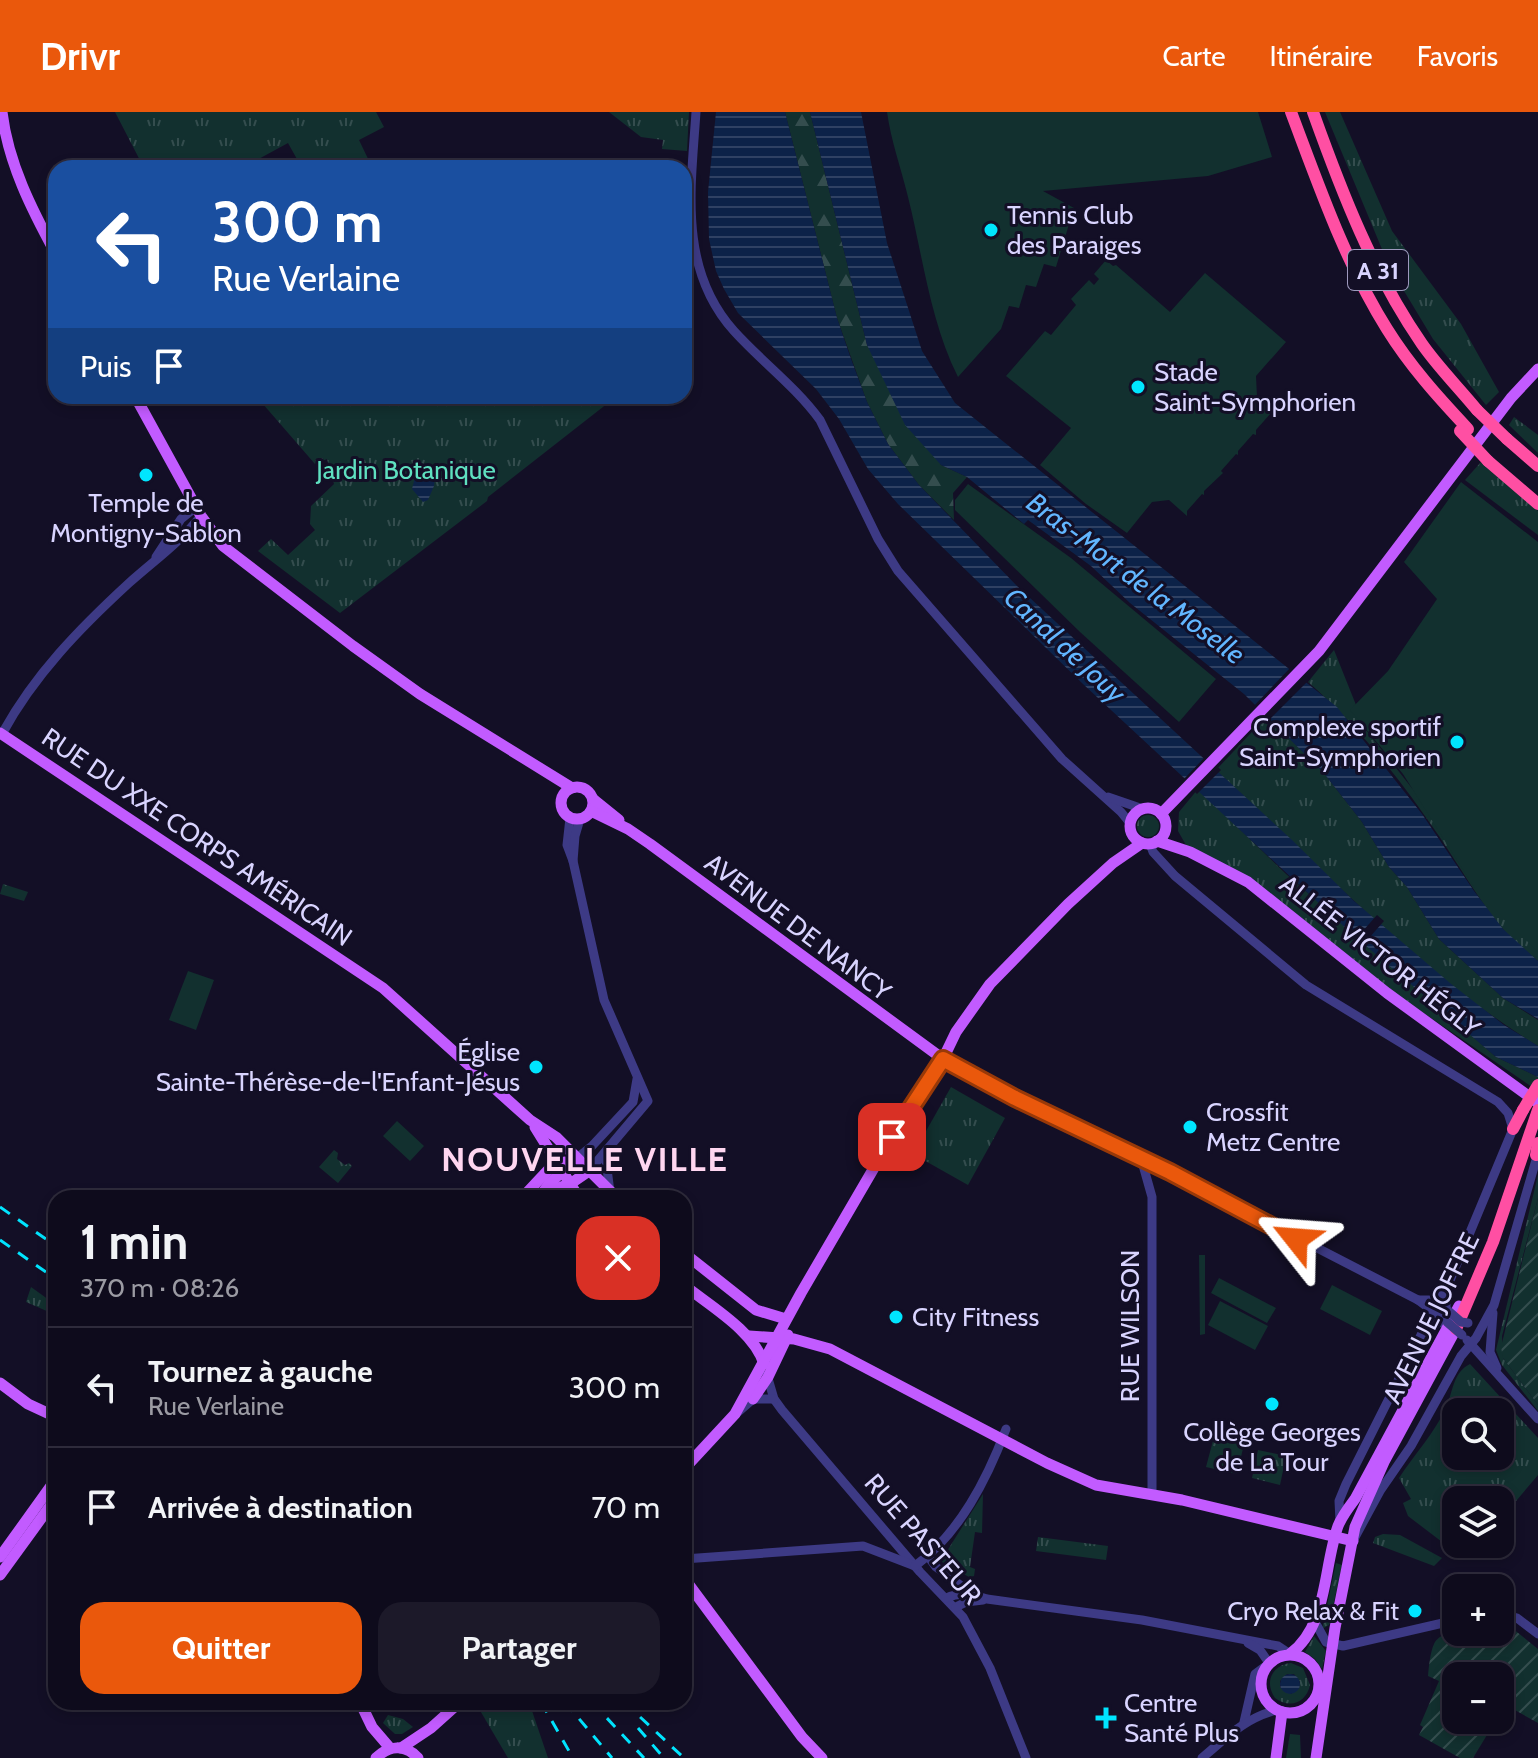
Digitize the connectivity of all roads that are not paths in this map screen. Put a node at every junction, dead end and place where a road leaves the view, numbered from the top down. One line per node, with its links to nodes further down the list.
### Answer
1 (2, 112): 7 (main road)
2 (696, 112): 5 (street)
3 (1291, 112): 10 (highway, A 31, bridge)
4 (1313, 112): 11 (highway, A 31, bridge)
5 (692, 208)
6 (692, 238): 21 (street)
7 (48, 239)
8 (1538, 369): 25 (main road)
9 (139, 404): 14 (main road)
10 (1491, 458): 12 (highway); 13 (highway)
11 (1538, 466)
12 (1538, 493)
13 (1538, 504)
14 (199, 512): 15 (main road); 16 (street); 17 (street)
15 (212, 534): 16 (street); 19 (main road)
16 (185, 537): 17 (street)
17 (151, 563): 18 (street)
18 (1, 735): 36 (main road, RUE DU XXE CORPS AMÉRICAIN)
19 (537, 768): 20 (main road); 22 (main road)
20 (572, 788): 22 (main road); 23 (main road)
21 (1102, 795): 24 (street); 27 (street)
22 (562, 799): 26 (main road)
23 (592, 805): 26 (main road); 32 (main road, AVENUE DE NANCY)
24 (1143, 809): 25 (main road); 27 (main road)
25 (1161, 814): 28 (main road)
26 (575, 819): 33 (street)
27 (1131, 828): 29 (main road); 31 (main road)
28 (1166, 828): 29 (main road); 30 (main road, ALLÉE VICTOR HÉGLY)
29 (1150, 843): 30 (main road, ALLÉE VICTOR HÉGLY); 31 (main road); 37 (street)
30 (1190, 852): 35 (main road, ALLÉE VICTOR HÉGLY)
31 (1113, 863): 32 (main road)
32 (943, 1059): 41 (street); 57 (main road)
33 (637, 1075): 39 (street); 40 (street)
34 (1538, 1085): 35 (highway, bridge)
35 (1534, 1108): 37 (highway); 56 (highway, AVENUE JOFFRE); 56 (highway, AVENUE JOFFRE)
36 (530, 1120): 40 (main road); 42 (main road)
37 (1513, 1129): 52 (street, AVENUE JOFFRE)
38 (1537, 1150): 55 (street, AVENUE JOFFRE)
39 (605, 1153): 43 (street); 50 (street)
40 (577, 1158): 42 (main road); 43 (main road)
41 (1141, 1158): 54 (street); 72 (street, RUE WILSON)
42 (561, 1167): 44 (main road); 45 (main road); 46 (main road)
43 (589, 1171): 44 (main road); 49 (main road)
44 (570, 1184): 47 (main road); 48 (main road)
45 (529, 1190)
46 (545, 1190)
47 (555, 1190)
48 (574, 1190)
49 (609, 1190)
50 (613, 1190)
51 (692, 1259): 57 (main road)
52 (1446, 1290): 54 (street, AVENUE JOFFRE); 56 (street, AVENUE JOFFRE)
53 (692, 1291): 58 (main road)
54 (1418, 1300): 56 (street)
55 (1492, 1310): 56 (street); 60 (street, AVENUE JOFFRE); 64 (street)
56 (1451, 1318): 60 (street); 75 (main road, AVENUE JOFFRE); 75 (street, AVENUE JOFFRE); 77 (main road, AVENUE JOFFRE)
57 (786, 1319): 59 (main road)
58 (749, 1336): 59 (main road); 61 (main road)
59 (782, 1338): 61 (main road); 62 (main road); 70 (main road)
60 (1471, 1345): 64 (street); 77 (street, AVENUE JOFFRE)
61 (764, 1364): 62 (street, RUE PASTEUR); 68 (main road)
62 (768, 1377): 65 (main road); 66 (street, RUE PASTEUR)
63 (0, 1383): 67 (main road)
64 (1507, 1385): 69 (street)
65 (753, 1399): 66 (street); 68 (street)
66 (774, 1399): 81 (street, RUE PASTEUR)
67 (48, 1413)
68 (735, 1414): 71 (main road)
69 (1538, 1419)
70 (1004, 1434): 72 (main road); 78 (street)
71 (692, 1460)
72 (1152, 1495): 76 (main road)
73 (48, 1503): 79 (main road)
74 (48, 1504): 82 (main road)
75 (1340, 1521): 76 (main road, AVENUE JOFFRE)
76 (1334, 1537): 77 (main road); 89 (main road, AVENUE JOFFRE)
77 (1353, 1541): 93 (main road, AVENUE JOFFRE)
78 (928, 1556): 81 (street); 84 (street)
79 (0, 1557)
80 (692, 1558): 81 (street)
81 (915, 1566): 85 (street, RUE PASTEUR)
82 (0, 1575)
83 (692, 1589): 103 (main road)
84 (971, 1593): 85 (street); 86 (street)
85 (946, 1598): 87 (street, RUE PASTEUR)
86 (987, 1599): 87 (street); 92 (street)
87 (956, 1607): 106 (street, RUE PASTEUR)
88 (1514, 1618): 91 (street)
89 (1315, 1622): 93 (street); 94 (main road, AVENUE JOFFRE)
90 (1442, 1623): 93 (street)
91 (1538, 1634)
92 (1245, 1641): 94 (street); 95 (street)
93 (1333, 1645): 96 (main road, AVENUE JOFFRE)
94 (1290, 1654): 95 (main road); 96 (main road)
95 (1268, 1664): 99 (main road); 100 (street)
96 (1322, 1687): 99 (main road); 109 (main road, AVENUE JOFFRE)
97 (364, 1710): 102 (main road)
98 (451, 1710): 101 (main road)
99 (1280, 1711): 100 (street); 108 (main road)
100 (1244, 1722): 107 (street)
101 (431, 1728): 102 (main road); 104 (main road)
102 (387, 1752): 104 (main road)
103 (814, 1754): 105 (main road)
104 (419, 1758)
105 (822, 1758)
106 (1026, 1758)
107 (1202, 1758)
108 (1276, 1758)
109 (1316, 1758)

